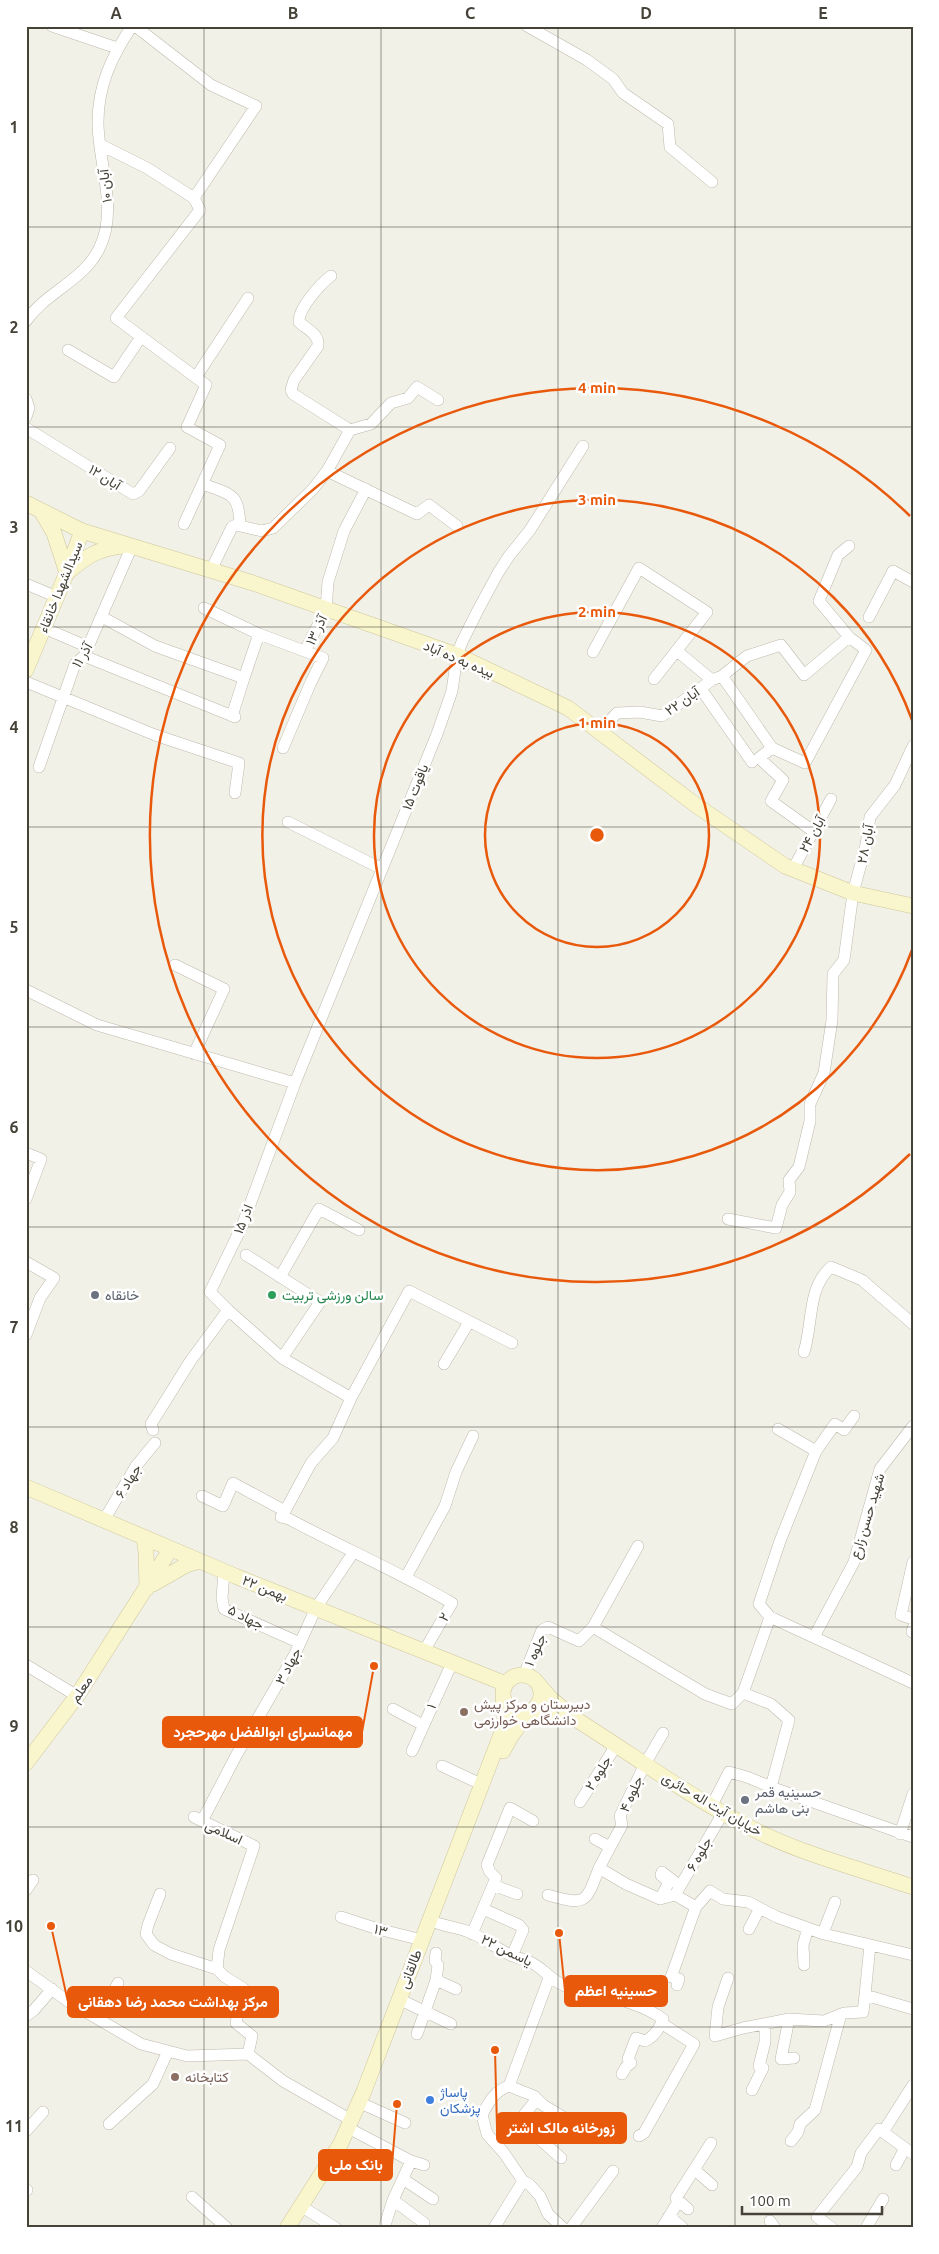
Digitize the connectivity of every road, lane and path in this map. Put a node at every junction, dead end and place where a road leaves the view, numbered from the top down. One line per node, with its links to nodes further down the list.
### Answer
1 (52, 26): 4 (street)
2 (133, 26): 4 (street, آبان ۱۰); 7 (street)
3 (527, 26): 6 (street)
4 (117, 48): 5 (street, آبان ۱۰)
5 (100, 145): 7 (street); 10 (street, آبان ۱۰)
6 (712, 182)
7 (194, 198): 11 (street)
8 (330, 276): 18 (street)
9 (248, 298): 13 (street)
10 (26, 321)
11 (141, 337): 12 (street); 13 (street)
12 (68, 350)
13 (196, 377): 22 (street)
14 (26, 399): 16 (street)
15 (438, 400): 18 (street)
16 (26, 417)
17 (26, 428): 20 (street, آبان ۱۲)
18 (350, 430): 21 (street)
19 (583, 446): 48 (street, یاقوت ۱۵)
20 (170, 448)
21 (327, 471): 23 (street); 27 (street)
22 (203, 484): 26 (street); 27 (street)
23 (366, 489): 28 (street); 38 (street)
24 (26, 503): 25 (main road, بیده به ده آباد)
25 (40, 510): 29 (main road, بیده به ده آباد); 33 (main road)
26 (184, 524)
27 (240, 526): 32 (street)
28 (457, 526)
29 (82, 531): 30 (main road, بیده به ده آباد); 33 (main road, سیدالشهدا خانقاء)
30 (131, 545): 32 (main road, بیده به ده آباد); 33 (main road); 39 (street, آذر ۱۱)
31 (849, 546): 43 (street)
32 (211, 570): 38 (main road, بیده به ده آباد)
33 (67, 573): 36 (main road, سیدالشهدا خانقاء)
34 (913, 582): 40 (street)
35 (26, 584): 36 (street)
36 (57, 597): 41 (main road, سیدالشهدا خانقاء)
37 (204, 608): 42 (street)
38 (326, 609): 44 (street, آذر ۱۳); 48 (main road, بیده به ده آباد)
39 (102, 617): 46 (street, آذر ۱۱); 50 (street)
40 (869, 617)
41 (44, 628): 46 (street); 49 (main road, سیدالشهدا خانقاء)
42 (260, 634): 44 (street); 50 (street)
43 (849, 637): 51 (street, آبان ۲۲); 59 (street)
44 (305, 651): 58 (street)
45 (677, 651): 47 (street); 51 (street); 52 (street)
46 (86, 652): 50 (street); 55 (street, آذر ۱۱)
47 (593, 652)
48 (457, 656): 56 (main road, بیده به ده آباد); 67 (street, یاقوت ۱۵)
49 (26, 670)
50 (244, 678)
51 (717, 678): 54 (street, آبان ۲۲); 59 (street)
52 (654, 679)
53 (26, 682): 55 (street)
54 (701, 689): 56 (street, آبان ۲۲); 61 (street)
55 (63, 696): 62 (street, آذر ۱۱); 63 (street)
56 (599, 732): 68 (main road, بیده به ده آباد)
57 (913, 746): 60 (street, آبان ۲۸)
58 (283, 748)
59 (772, 748): 66 (street)
60 (910, 758): 69 (street, آبان ۲۸)
61 (752, 762)
62 (39, 767)
63 (235, 793)
64 (831, 799): 66 (street, آبان ۲۴)
65 (288, 822): 67 (street)
66 (813, 831): 68 (street, آبان ۲۴)
67 (382, 869): 74 (street, یاقوت ۱۵)
68 (793, 869): 69 (main road, بیده به ده آباد)
69 (853, 893): 70 (main road, بیده به ده آباد); 78 (street, آبان ۲۸)
70 (913, 906)
71 (175, 965): 73 (street)
72 (26, 990): 73 (street)
73 (194, 1054): 74 (street)
74 (295, 1084): 75 (street, یاقوت ۱۵)
75 (271, 1144): 83 (street, اذر ۱۵)
76 (26, 1153): 77 (street)
77 (26, 1198)
78 (728, 1219)
79 (359, 1230): 82 (street)
80 (246, 1256): 82 (street)
81 (26, 1262): 86 (street)
82 (280, 1277): 89 (street)
83 (228, 1310): 89 (street); 94 (street)
84 (469, 1322): 87 (street); 90 (street); 91 (street)
85 (913, 1324): 88 (street)
86 (27, 1331)
87 (512, 1343)
88 (804, 1352)
89 (282, 1358): 91 (street)
90 (444, 1364)
91 (351, 1398): 101 (street)
92 (854, 1416): 98 (street)
93 (778, 1429): 98 (street)
94 (153, 1430)
95 (911, 1434): 116 (street, شهید حسن زارع)
96 (473, 1436): 110 (street)
97 (155, 1443): 102 (street, جهاد ۶)
98 (816, 1451): 113 (street)
99 (26, 1487): 102 (main road, ۲۲ بهمن)
100 (202, 1496): 101 (street)
101 (285, 1511): 106 (street)
102 (104, 1520): 103 (main road, ۲۲ بهمن)
103 (144, 1537): 105 (main road, ۲۲ بهمن); 111 (main road)
104 (638, 1546): 115 (street)
105 (174, 1551): 107 (main road, ۲۲ بهمن); 111 (main road, معلم)
106 (353, 1553): 110 (street); 112 (street, جهاد ۳)
107 (199, 1561): 109 (main road, ۲۲ بهمن); 111 (main road)
108 (913, 1562): 114 (street)
109 (224, 1572): 112 (main road, ۲۲ بهمن); 117 (street, جهاد ۵)
110 (406, 1577): 118 (street, ۲)
111 (150, 1586): 126 (main road, معلم)
112 (316, 1608): 117 (street, جهاد ۳); 118 (main road, ۲۲ بهمن)
113 (770, 1617): 116 (street); 125 (street)
114 (913, 1619)
115 (593, 1627): 121 (street, جلوه ۱); 125 (street)
116 (814, 1637): 122 (street)
117 (300, 1643): 143 (street, جهاد ۳)
118 (424, 1651): 119 (main road, ۲۲ بهمن)
119 (452, 1662): 123 (main road, ۲۲ بهمن); 131 (street, ۱)
120 (26, 1665): 126 (street)
121 (524, 1675): 123 (main road); 124 (main road)
122 (913, 1683)
123 (506, 1684): 127 (main road)
124 (538, 1686): 129 (main road); 130 (main road)
125 (743, 1693): 139 (street)
126 (77, 1696): 135 (main road, معلم)
127 (503, 1699): 129 (main road); 138 (main road, طالقانی)
128 (393, 1709): 131 (street)
129 (530, 1711): 130 (main road); 164 (main road, طالقانی)
130 (577, 1720): 133 (main road, خیابان آیت اله حائری)
131 (423, 1725): 134 (street, ۱)
132 (663, 1733): 136 (street, جلوه ۴)
133 (614, 1744): 136 (main road, خیابان آیت اله حائری); 141 (street, جلوه ۲)
134 (412, 1751)
135 (26, 1763)
136 (645, 1764): 142 (main road, خیابان آیت اله حائری); 148 (street, جلوه ۴)
137 (442, 1766): 138 (street)
138 (481, 1784): 164 (main road, طالقانی)
139 (771, 1787): 142 (street, جلوه ۶); 145 (street)
140 (913, 1794): 145 (street)
141 (580, 1802)
142 (717, 1810): 152 (main road, خیابان آیت اله حائری); 154 (street, جلوه ۶)
143 (198, 1819): 175 (street, اسلامی)
144 (533, 1820): 151 (street)
145 (900, 1834): 146 (street)
146 (913, 1837)
147 (595, 1839): 148 (street)
148 (610, 1847): 149 (street, جلوه ۴)
149 (599, 1868): 157 (street, جلوه ۴); 158 (street)
150 (33, 1880): 153 (street)
151 (493, 1885): 156 (street); 162 (street)
152 (913, 1888)
153 (26, 1890)
154 (678, 1890): 158 (street); 158 (street); 160 (street)
155 (160, 1894): 175 (street)
156 (516, 1894)
157 (548, 1895)
158 (660, 1899)
159 (835, 1902): 167 (street)
160 (696, 1907): 161 (street); 181 (street)
161 (760, 1908): 165 (street); 166 (street)
162 (483, 1909): 168 (street); 173 (street)
163 (341, 1917): 169 (street, ۱۳)
164 (432, 1921): 168 (street, یاسمن ۲۲); 169 (main road, طالقانی); 185 (main road, طالقانی)
165 (808, 1928): 167 (street); 174 (street)
166 (750, 1929)
167 (823, 1933): 170 (street)
168 (472, 1934): 173 (street, یاسمن ۲۲)
169 (422, 1940): 208 (main road, طالقانی)
170 (870, 1944): 172 (street); 184 (street)
171 (436, 1953): 179 (street)
172 (913, 1955)
173 (512, 1956): 177 (street, یاسمن ۲۲)
174 (804, 1964)
175 (217, 1968): 197 (street)
176 (26, 1970): 182 (street)
177 (549, 1978): 192 (street, یاسمن ۲۲); 201 (street)
178 (728, 1978): 194 (street)
179 (436, 1980): 183 (street); 187 (street)
180 (118, 1983): 190 (street)
181 (677, 1985)
182 (52, 1989): 189 (street); 190 (street)
183 (456, 1989)
184 (865, 1995): 186 (street); 188 (street)
185 (405, 2002): 187 (street); 204 (main road, طالقانی)
186 (913, 2009)
187 (426, 2011): 193 (street); 195 (street)
188 (841, 2014): 191 (street); 213 (street)
189 (26, 2016)
190 (99, 2018): 196 (street)
191 (789, 2019): 194 (street); 198 (street)
192 (662, 2021): 199 (street); 211 (street, یاسمن ۲۲)
193 (452, 2024)
194 (765, 2024): 202 (street)
195 (417, 2034)
196 (168, 2051): 197 (street); 207 (street)
197 (248, 2054): 208 (street)
198 (794, 2058)
199 (622, 2074)
200 (913, 2085): 210 (street)
201 (509, 2086): 203 (street); 223 (street)
202 (752, 2090)
203 (537, 2099): 212 (street); 216 (street)
204 (365, 2105): 206 (street); 208 (main road, طالقانی)
205 (43, 2112): 209 (street)
206 (405, 2123)
207 (110, 2124)
208 (354, 2125): 217 (street); 231 (main road, طالقانی); 235 (main road, طالقانی)
209 (26, 2131)
210 (883, 2132): 215 (street); 244 (street)
211 (640, 2136)
212 (596, 2137)
213 (791, 2141)
214 (711, 2143): 220 (street)
215 (909, 2151): 219 (street)
216 (561, 2158)
217 (411, 2161): 218 (street); 222 (street)
218 (424, 2165)
219 (896, 2165)
220 (695, 2170): 224 (street); 226 (street)
221 (614, 2171): 241 (street)
222 (403, 2179): 228 (street); 229 (street)
223 (523, 2181): 239 (street); 240 (street)
224 (712, 2185)
225 (192, 2197): 234 (street)
226 (676, 2198): 230 (street); 232 (street)
227 (883, 2198): 245 (street)
228 (393, 2200): 233 (street); 238 (street)
229 (433, 2200)
230 (688, 2209)
231 (307, 2210): 236 (main road, طالقانی); 237 (street)
232 (669, 2216): 242 (street); 243 (street)
233 (424, 2222)
234 (227, 2228)
235 (287, 2228)
236 (295, 2228)
237 (336, 2228)
238 (384, 2228)
239 (494, 2228)
240 (562, 2228)
241 (571, 2228)
242 (662, 2228)
243 (683, 2228)
244 (832, 2228)
245 (866, 2228)

